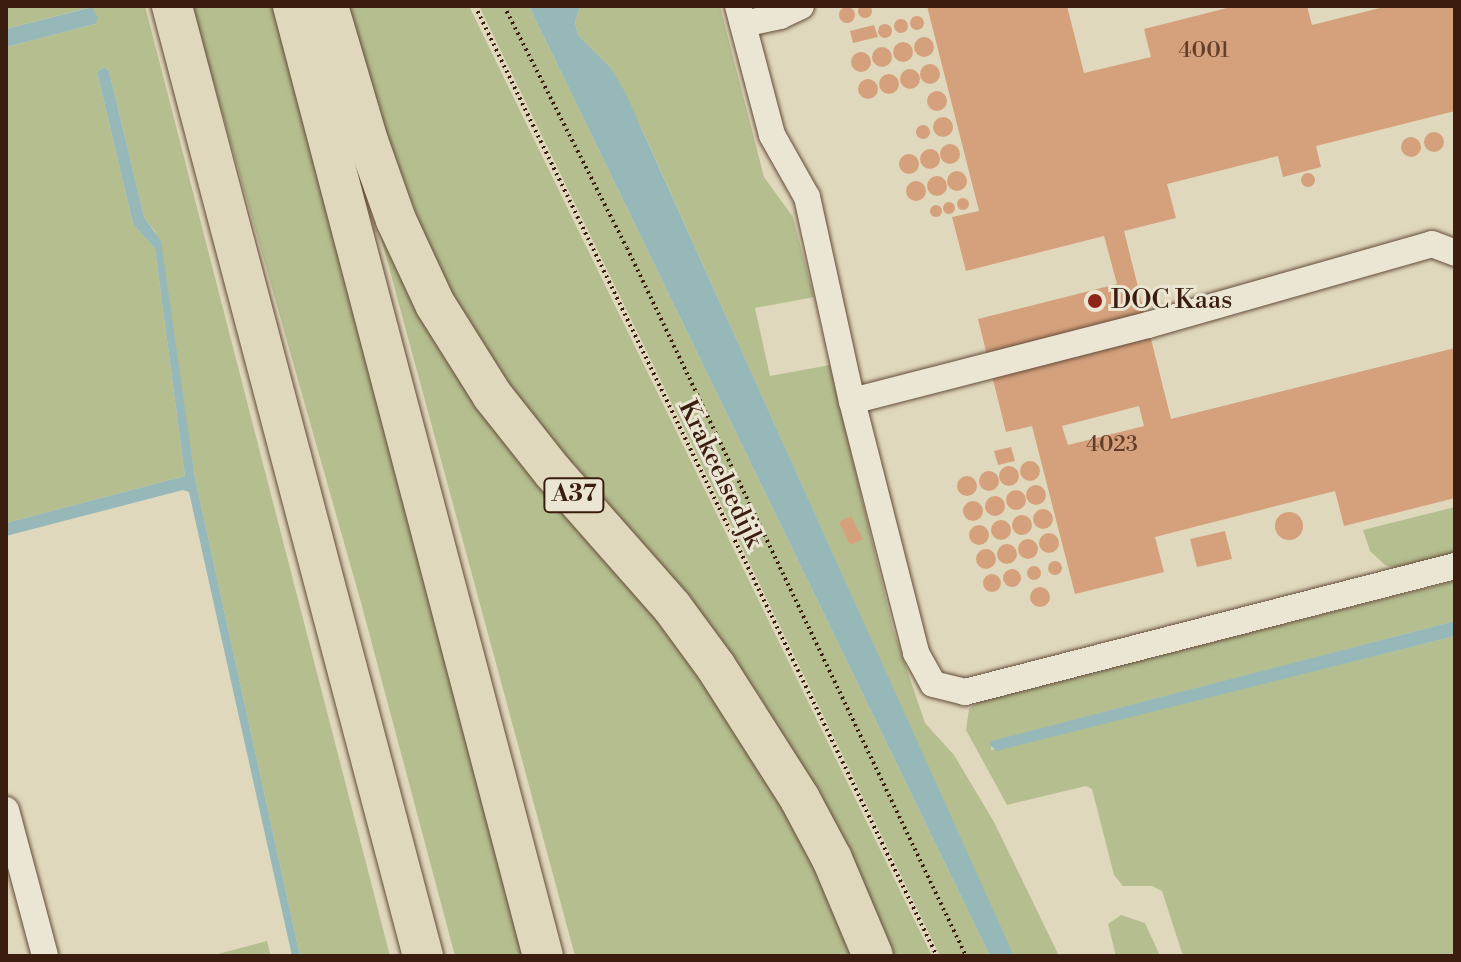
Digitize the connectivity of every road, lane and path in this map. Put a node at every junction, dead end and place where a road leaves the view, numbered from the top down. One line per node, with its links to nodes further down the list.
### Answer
1 (172, 6): 13 (highway)
2 (293, 6): 14 (highway)
3 (328, 6): 15 (highway, A37)
4 (475, 6): 16 (path, Krakeelsedijk)
5 (504, 6): 17 (path)
6 (801, 6): 7 (lane)
7 (740, 15): 9 (lane)
8 (1455, 253): 9 (lane)
9 (852, 401): 10 (lane)
10 (1455, 566)
11 (6, 810): 12 (lane)
12 (45, 956)
13 (423, 956)
14 (543, 956)
15 (873, 956)
16 (937, 956)
17 (966, 956)

